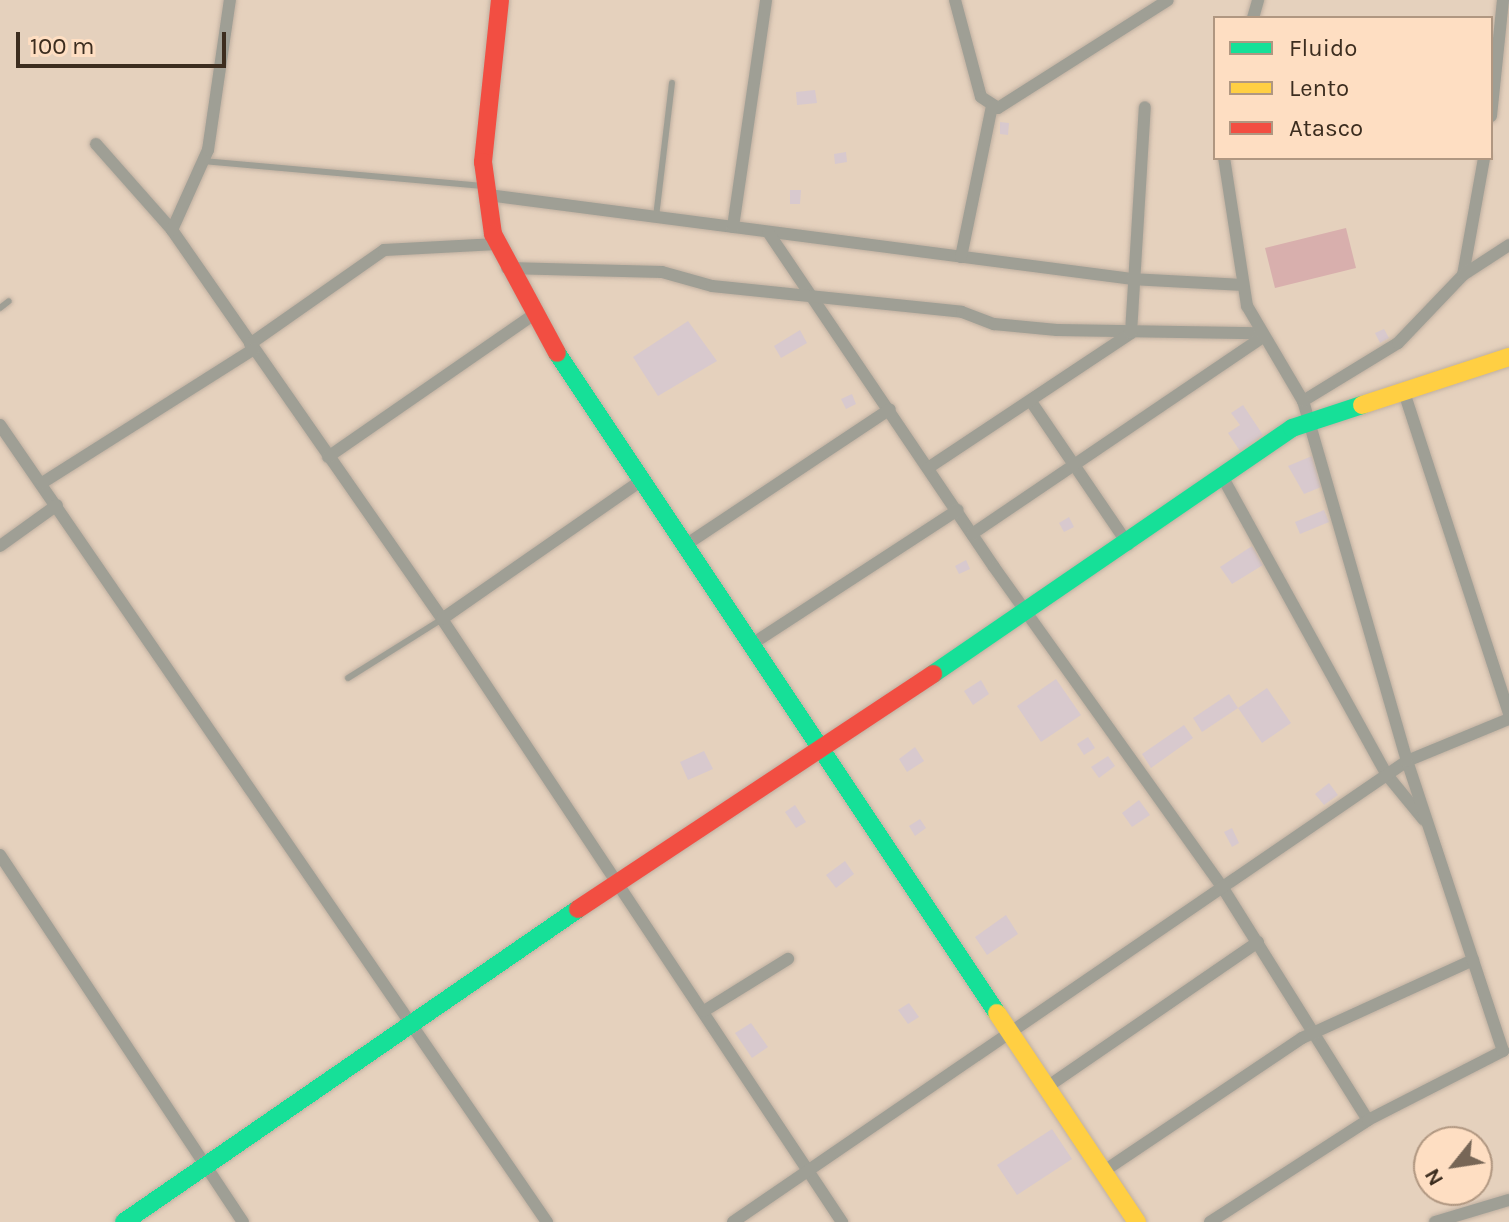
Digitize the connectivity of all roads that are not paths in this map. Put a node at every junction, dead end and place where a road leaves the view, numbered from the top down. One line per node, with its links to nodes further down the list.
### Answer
1 (230, 0): 14 (street)
2 (500, 0): 15 (street)
3 (766, 0): 17 (street)
4 (955, 0): 9 (street)
5 (1168, 0): 9 (street)
6 (1503, 0): 8 (street)
7 (672, 83): 16 (lane)
8 (1493, 97)
9 (992, 106): 22 (street)
10 (1145, 107): 25 (street)
11 (96, 144): 18 (street)
12 (1224, 160): 26 (street)
13 (1484, 160): 24 (street)
14 (203, 161): 15 (lane); 18 (street)
15 (487, 191): 16 (street); 20 (street)
16 (656, 217): 17 (street)
17 (733, 227): 19 (street)
18 (172, 230): 33 (street)
19 (768, 232): 22 (street); 27 (street)
20 (497, 244): 23 (street); 33 (street)
21 (1509, 245): 24 (street)
22 (961, 257): 25 (street)
23 (507, 268): 27 (street); 30 (street)
24 (1463, 275): 36 (street)
25 (1132, 279): 26 (street); 31 (street)
26 (1242, 285): 32 (street)
27 (816, 299): 31 (street); 38 (street)
28 (9, 301): 29 (lane)
29 (0, 308)
30 (532, 316): 41 (street); 45 (street)
31 (1131, 333): 32 (street); 37 (street)
32 (1258, 336): 36 (street); 42 (street)
33 (252, 346): 41 (street); 46 (street)
34 (1507, 363): 35 (street)
35 (1403, 389): 39 (street); 57 (street)
36 (1303, 401): 39 (street)
37 (1032, 403): 42 (street); 43 (street)
38 (890, 409): 43 (street); 52 (street)
39 (1307, 420): 44 (street); 59 (street)
40 (0, 425): 46 (street)
41 (328, 457): 54 (street)
42 (1075, 464): 49 (street); 50 (street)
43 (928, 468): 48 (street)
44 (1223, 478): 50 (street); 60 (street)
45 (642, 480): 52 (street); 54 (street)
46 (42, 483): 47 (street)
47 (57, 505): 51 (street); 69 (street)
48 (958, 510): 49 (street); 55 (street)
49 (972, 534): 53 (street)
50 (1128, 544): 53 (street)
51 (0, 546)
52 (684, 546): 55 (street)
53 (1026, 613): 58 (street); 64 (street)
54 (442, 619): 56 (lane); 63 (street)
55 (749, 646): 58 (street)
56 (348, 678)
57 (1509, 716): 59 (street)
58 (818, 749): 63 (street); 70 (street)
59 (1407, 761): 60 (street); 61 (street)
60 (1387, 775): 61 (street); 64 (street)
61 (1428, 825): 67 (street)
62 (0, 855): 75 (street)
63 (621, 882): 68 (street); 69 (street)
64 (1221, 885): 65 (street); 70 (street)
65 (1258, 942): 71 (street); 73 (street)
66 (788, 959): 68 (street)
67 (1473, 960): 71 (street); 72 (street)
68 (704, 1011): 76 (street)
69 (409, 1021): 75 (street); 81 (street)
70 (1008, 1029): 73 (street); 76 (street)
71 (1313, 1036): 74 (street); 77 (street)
72 (1505, 1040): 74 (street)
73 (1047, 1087): 77 (street)
74 (1368, 1120): 85 (street)
75 (205, 1166): 79 (street); 80 (street)
76 (809, 1171): 82 (street); 83 (street)
77 (1104, 1171): 84 (street)
78 (1509, 1200): 86 (street)
79 (124, 1222)
80 (243, 1222)
81 (547, 1222)
82 (733, 1222)
83 (842, 1222)
84 (1137, 1222)
85 (1210, 1222)
86 (1435, 1222)

